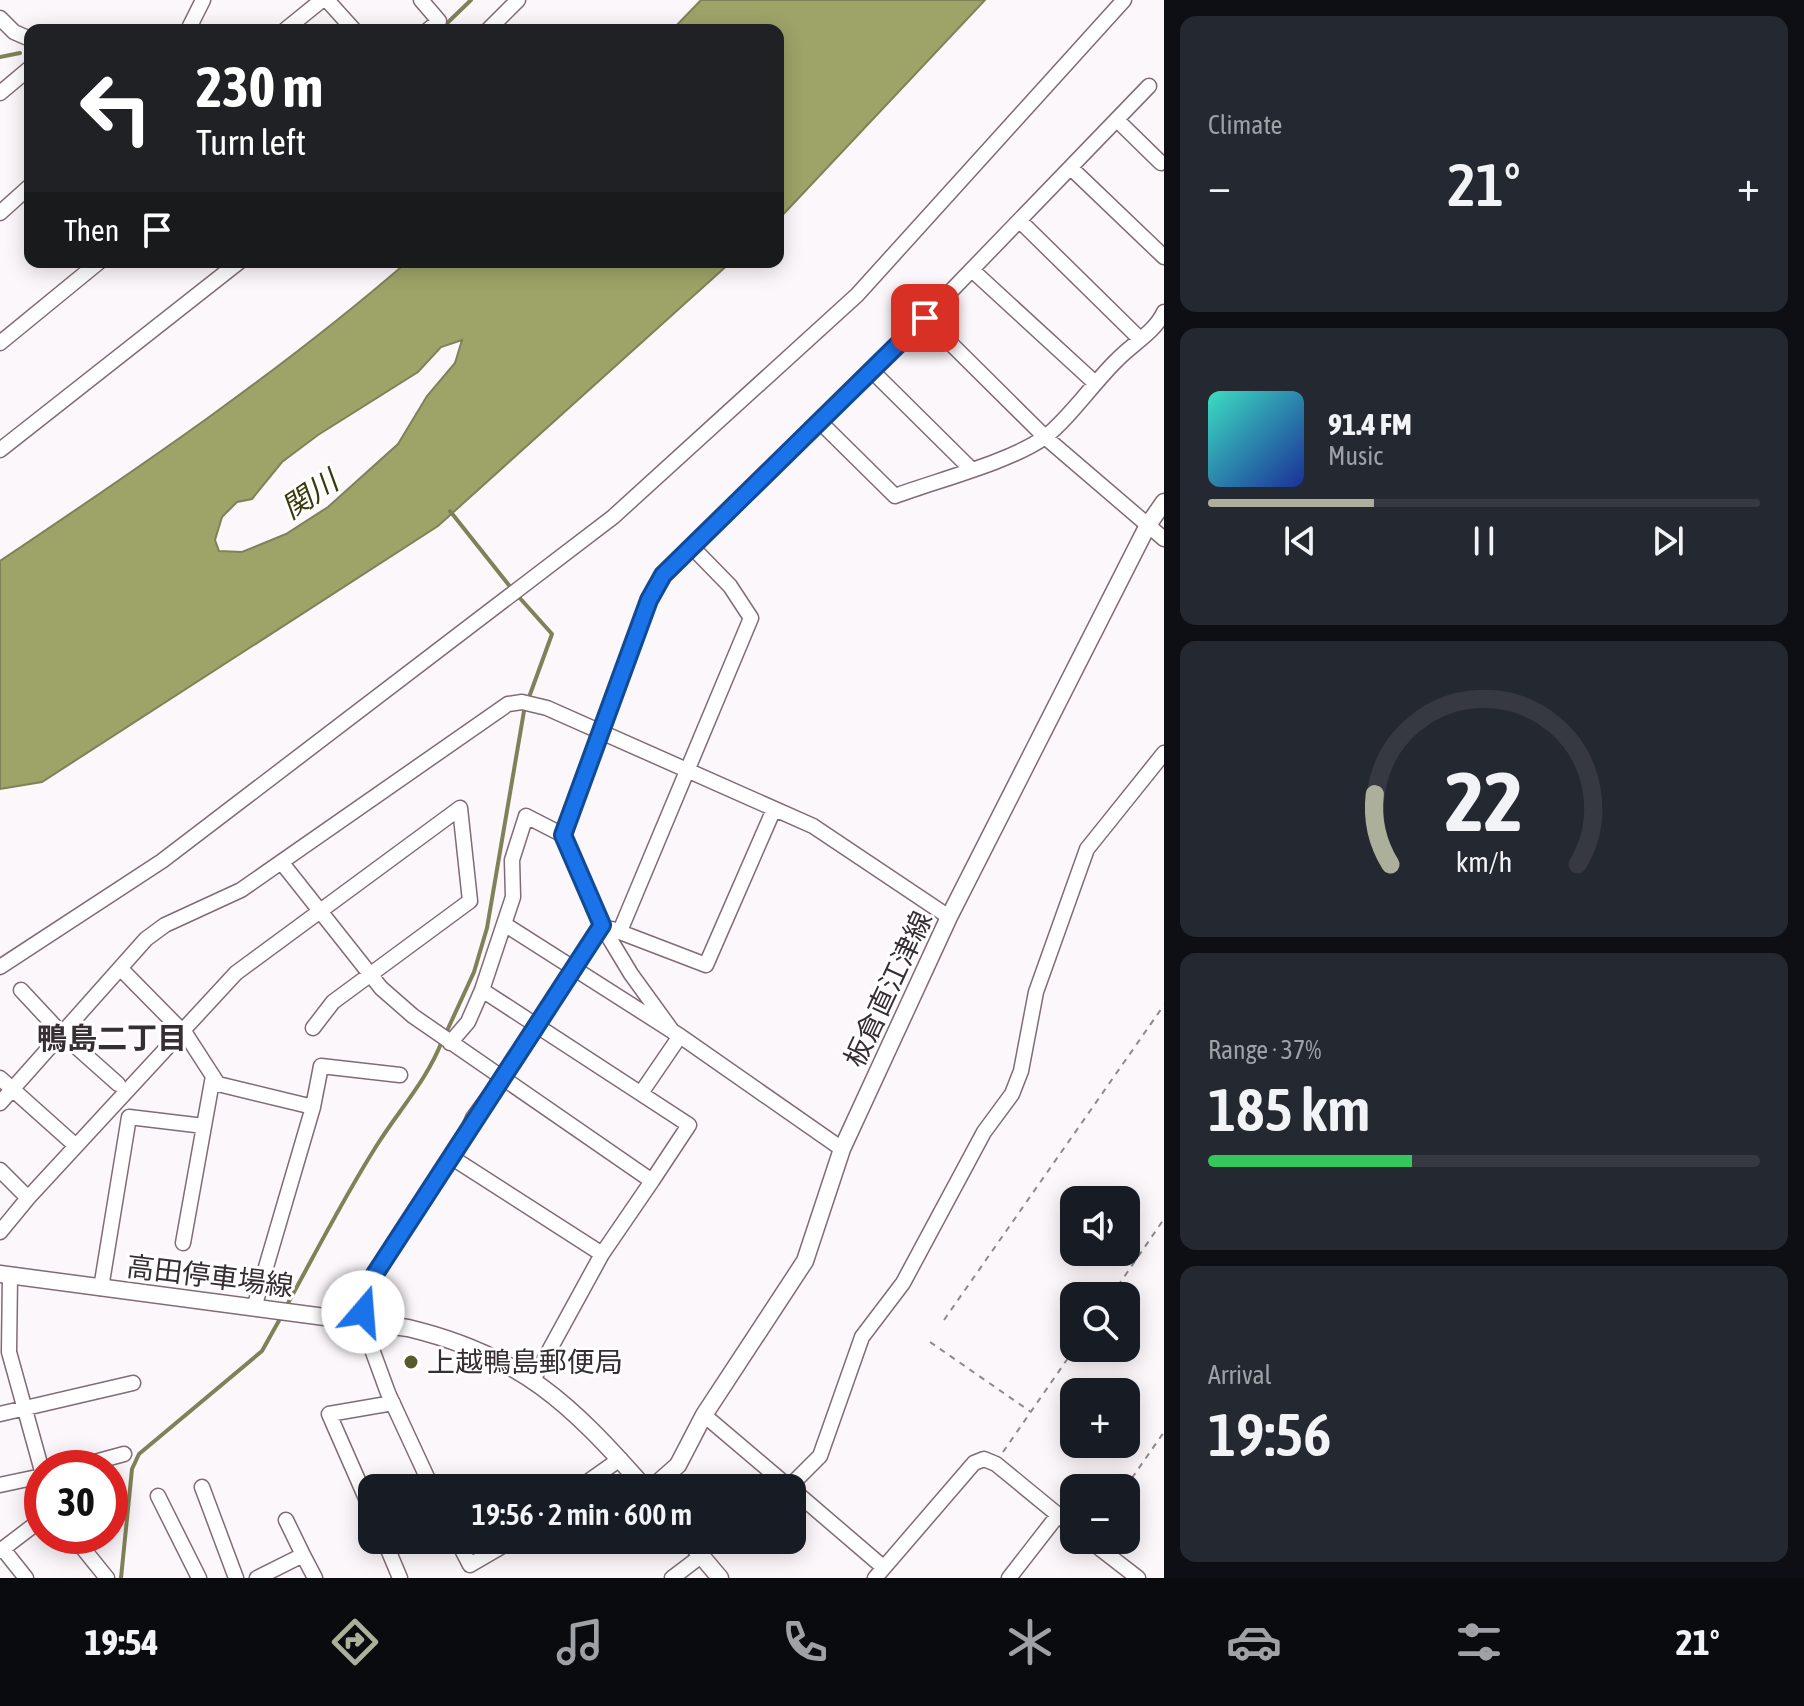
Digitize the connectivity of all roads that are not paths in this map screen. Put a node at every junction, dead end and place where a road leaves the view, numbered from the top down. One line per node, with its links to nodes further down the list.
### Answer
1 (203, 0): 7 (street)
2 (325, 0): 8 (street); 9 (street)
3 (421, 0): 10 (street)
4 (518, 0): 11 (street)
5 (1124, 0): 51 (street)
6 (0, 18): 12 (street)
7 (191, 24)
8 (293, 24)
9 (348, 24)
10 (435, 24)
11 (494, 24)
12 (24, 36)
13 (24, 73): 15 (street)
14 (1149, 86): 16 (street)
15 (0, 93)
16 (1117, 120): 17 (street); 18 (street)
17 (1161, 163)
18 (1071, 168): 21 (street); 22 (street)
19 (24, 191): 20 (street)
20 (0, 213)
21 (1020, 221): 25 (street); 28 (street)
22 (1164, 257)
23 (92, 268): 29 (street)
24 (231, 268): 34 (street)
25 (972, 270): 27 (street); 31 (street)
26 (1164, 312): 28 (street)
27 (925, 318): 30 (street); 33 (street)
28 (1139, 338): 31 (street)
29 (0, 343)
30 (871, 370): 32 (street); 35 (street)
31 (1094, 382): 33 (street)
32 (819, 421): 35 (street); 39 (street)
33 (1045, 437): 35 (street); 37 (street)
34 (0, 450)
35 (970, 468)
36 (1164, 502): 37 (main road, 板倉直江津線)
37 (1148, 525): 38 (street); 47 (main road, 板倉直江津線)
38 (1164, 539)
39 (691, 546): 40 (street); 42 (street)
40 (601, 732): 42 (street); 44 (street); 45 (street)
41 (1164, 753): 100 (street)
42 (688, 770): 43 (street); 50 (street)
43 (774, 809): 47 (street); 50 (street)
44 (563, 835): 48 (street); 49 (street)
45 (282, 863): 46 (street); 52 (street)
46 (321, 911): 54 (street); 54 (street); 59 (street)
47 (949, 917): 74 (main road, 板倉直江津線)
48 (504, 924): 53 (street); 56 (street)
49 (602, 925): 50 (street); 53 (street); 60 (street)
50 (620, 931)
51 (0, 967)
52 (121, 969): 59 (street); 61 (street)
53 (576, 969): 57 (street); 60 (street)
54 (370, 973): 58 (street); 62 (street)
55 (21, 990): 61 (street)
56 (482, 990): 57 (street); 62 (street)
57 (539, 1025): 66 (street); 69 (street)
58 (313, 1028)
59 (182, 1031): 64 (street); 73 (street)
60 (677, 1034): 69 (street); 74 (street)
61 (64, 1036): 67 (street); 68 (street)
62 (450, 1043): 66 (street)
63 (400, 1075): 71 (street)
64 (213, 1076): 71 (street); 72 (street)
65 (0, 1078): 68 (street)
66 (500, 1079): 75 (street); 77 (street)
67 (118, 1084)
68 (13, 1089): 70 (street); 73 (street)
69 (641, 1093): 77 (street)
70 (0, 1103)
71 (313, 1107): 84 (street)
72 (204, 1126): 80 (street); 83 (street)
73 (76, 1146): 78 (street)
74 (842, 1149): 92 (main road, 板倉直江津線)
75 (451, 1157): 81 (street); 85 (street)
76 (0, 1170): 78 (street)
77 (652, 1181): 81 (street)
78 (28, 1198): 79 (street)
79 (0, 1232)
80 (183, 1243)
81 (602, 1254): 87 (street)
82 (5, 1275): 83 (main road, 高田停車場線); 86 (street)
83 (101, 1288): 84 (main road, 高田停車場線)
84 (254, 1308): 85 (main road, 高田停車場線)
85 (362, 1322): 87 (main road, 高田停車場線); 89 (street)
86 (5, 1352): 90 (street)
87 (533, 1380): 94 (main road, 高田停車場線)
88 (133, 1383): 90 (street)
89 (393, 1403): 95 (street); 102 (street)
90 (24, 1409): 91 (street); 93 (street)
91 (0, 1414)
92 (704, 1415): 98 (main road, 板倉直江津線); 99 (street)
93 (35, 1450)
94 (620, 1459): 96 (street); 97 (main road, 高田停車場線)
95 (426, 1474)
96 (599, 1474)
97 (633, 1474)
98 (668, 1474)
99 (774, 1474)
100 (803, 1474)
101 (24, 1479): 103 (street)
102 (358, 1480)
103 (0, 1485)
104 (202, 1487): 122 (street)
105 (158, 1496): 121 (street)
106 (806, 1503): 118 (street)
107 (1058, 1515): 118 (street); 128 (street)
108 (286, 1520): 116 (street)
109 (24, 1533): 110 (street)
110 (2, 1550): 119 (street)
111 (88, 1554): 120 (street)
112 (390, 1554): 125 (street)
113 (464, 1554): 114 (street)
114 (489, 1554)
115 (1107, 1554): 129 (street)
116 (303, 1555): 123 (street); 124 (street)
117 (701, 1556): 126 (street); 127 (main road)
118 (879, 1573)
119 (26, 1578)
120 (107, 1578)
121 (199, 1578)
122 (236, 1578)
123 (257, 1578)
124 (315, 1578)
125 (400, 1578)
126 (672, 1578)
127 (720, 1578)
128 (1009, 1578)
129 (1138, 1578)

